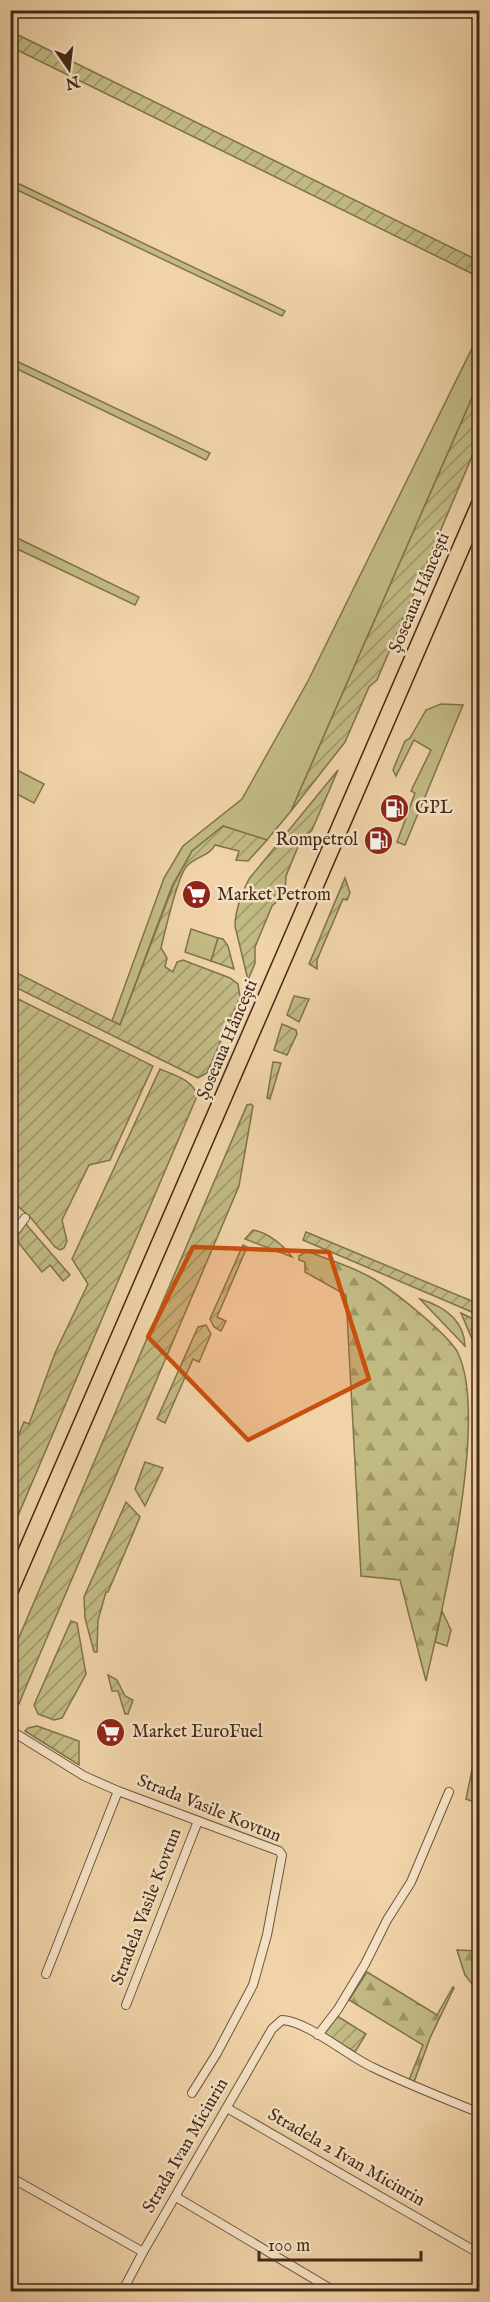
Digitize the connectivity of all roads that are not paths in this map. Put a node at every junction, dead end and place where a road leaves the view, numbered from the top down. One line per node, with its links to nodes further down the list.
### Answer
1 (480, 504): 4 (highway, Șoseaua Hâncești)
2 (25, 1218): 3 (street)
3 (10, 1238)
4 (10, 1590)
5 (10, 1730): 6 (street, Strada Vasile Kovtun)
6 (118, 1791): 8 (street, Strada Vasile Kovtun); 9 (street, Strada Vasile Kovtun)
7 (449, 1792): 11 (street)
8 (198, 1821): 10 (street, Stradela Vasile Kovtun); 12 (street, Strada Vasile Kovtun)
9 (46, 1974)
10 (126, 2005)
11 (318, 2035): 13 (street, Strada Ivan Miciurin); 14 (street)
12 (192, 2093)
13 (226, 2108): 16 (street, Strada Ivan Miciurin); 18 (street, Stradela 2 Ivan Miciurin)
14 (480, 2113)
15 (10, 2177): 17 (street)
16 (176, 2197): 17 (street, Strada Ivan Miciurin); 21 (street)
17 (142, 2252): 19 (street, Strada Ivan Miciurin)
18 (480, 2254)
19 (123, 2289): 20 (street)
20 (133, 2292)
21 (336, 2292)

